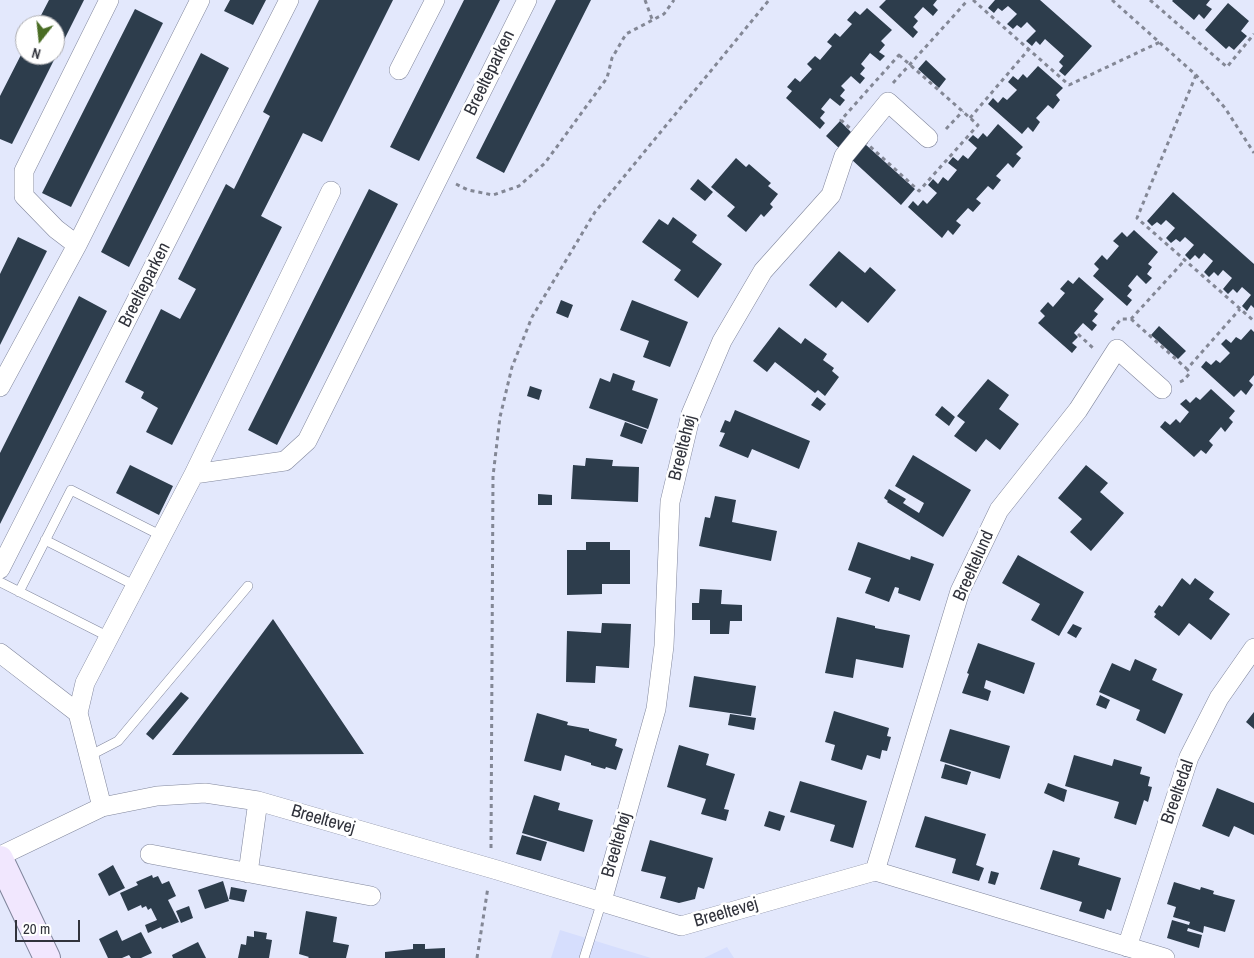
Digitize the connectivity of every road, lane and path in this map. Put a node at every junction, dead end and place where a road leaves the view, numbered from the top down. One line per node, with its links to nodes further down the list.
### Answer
1 (109, 0): 26 (street)
2 (200, 0): 26 (street)
3 (289, 0): 40 (street, Breelteparken)
4 (435, 0): 17 (street)
5 (527, 0): 24 (street, Breelteparken)
6 (645, 0): 13 (path)
7 (674, 0): 13 (path)
8 (768, 0): 54 (path)
9 (968, 0): 19 (path)
10 (973, 0): 16 (path)
11 (1112, 0): 15 (path)
12 (1150, 0): 14 (path)
13 (652, 19): 24 (path)
14 (1254, 34)
15 (1160, 42): 16 (path); 18 (path)
16 (1029, 49): 21 (path)
17 (399, 70)
18 (1196, 75): 23 (path); 27 (path)
19 (888, 102): 22 (street); 58 (street, Breeltehøj)
20 (963, 111): 22 (path)
21 (970, 118)
22 (928, 138)
23 (1254, 153)
24 (437, 181): 37 (street, Breelteparken)
25 (331, 191): 37 (street)
26 (77, 245): 35 (street)
27 (1185, 260): 28 (path); 29 (path)
28 (1240, 309): 30 (path); 34 (path)
29 (1131, 319): 31 (path); 34 (path)
30 (1254, 321)
31 (1110, 331)
32 (1078, 334): 33 (path)
33 (1099, 344)
34 (1187, 369): 36 (path)
35 (0, 387)
36 (1162, 389): 55 (street, Breeltelund)
37 (194, 474): 38 (street)
38 (162, 536): 39 (lane); 42 (street)
39 (45, 540): 42 (lane); 44 (lane)
40 (0, 569)
41 (0, 582): 44 (lane)
42 (136, 586): 45 (street)
43 (248, 586): 49 (lane)
44 (19, 592): 45 (lane)
45 (109, 637): 48 (street)
46 (1254, 648): 59 (street, Breeltedal)
47 (0, 653): 48 (street)
48 (78, 713): 49 (street)
49 (89, 756): 51 (street)
50 (258, 801): 51 (street, Breeltevej); 54 (street, Breeltevej); 56 (street)
51 (102, 807): 53 (street, Breeltevej)
52 (150, 854): 56 (street)
53 (0, 857): 60 (main road)
54 (491, 868): 58 (street, Breeltevej); 61 (path)
55 (875, 871): 58 (street, Breeltevej); 59 (street)
56 (248, 873): 57 (street)
57 (371, 896)
58 (602, 901): 62 (lane)
59 (1127, 947): 63 (street)
60 (47, 958)
61 (477, 958)
62 (584, 958)
63 (1166, 958)

